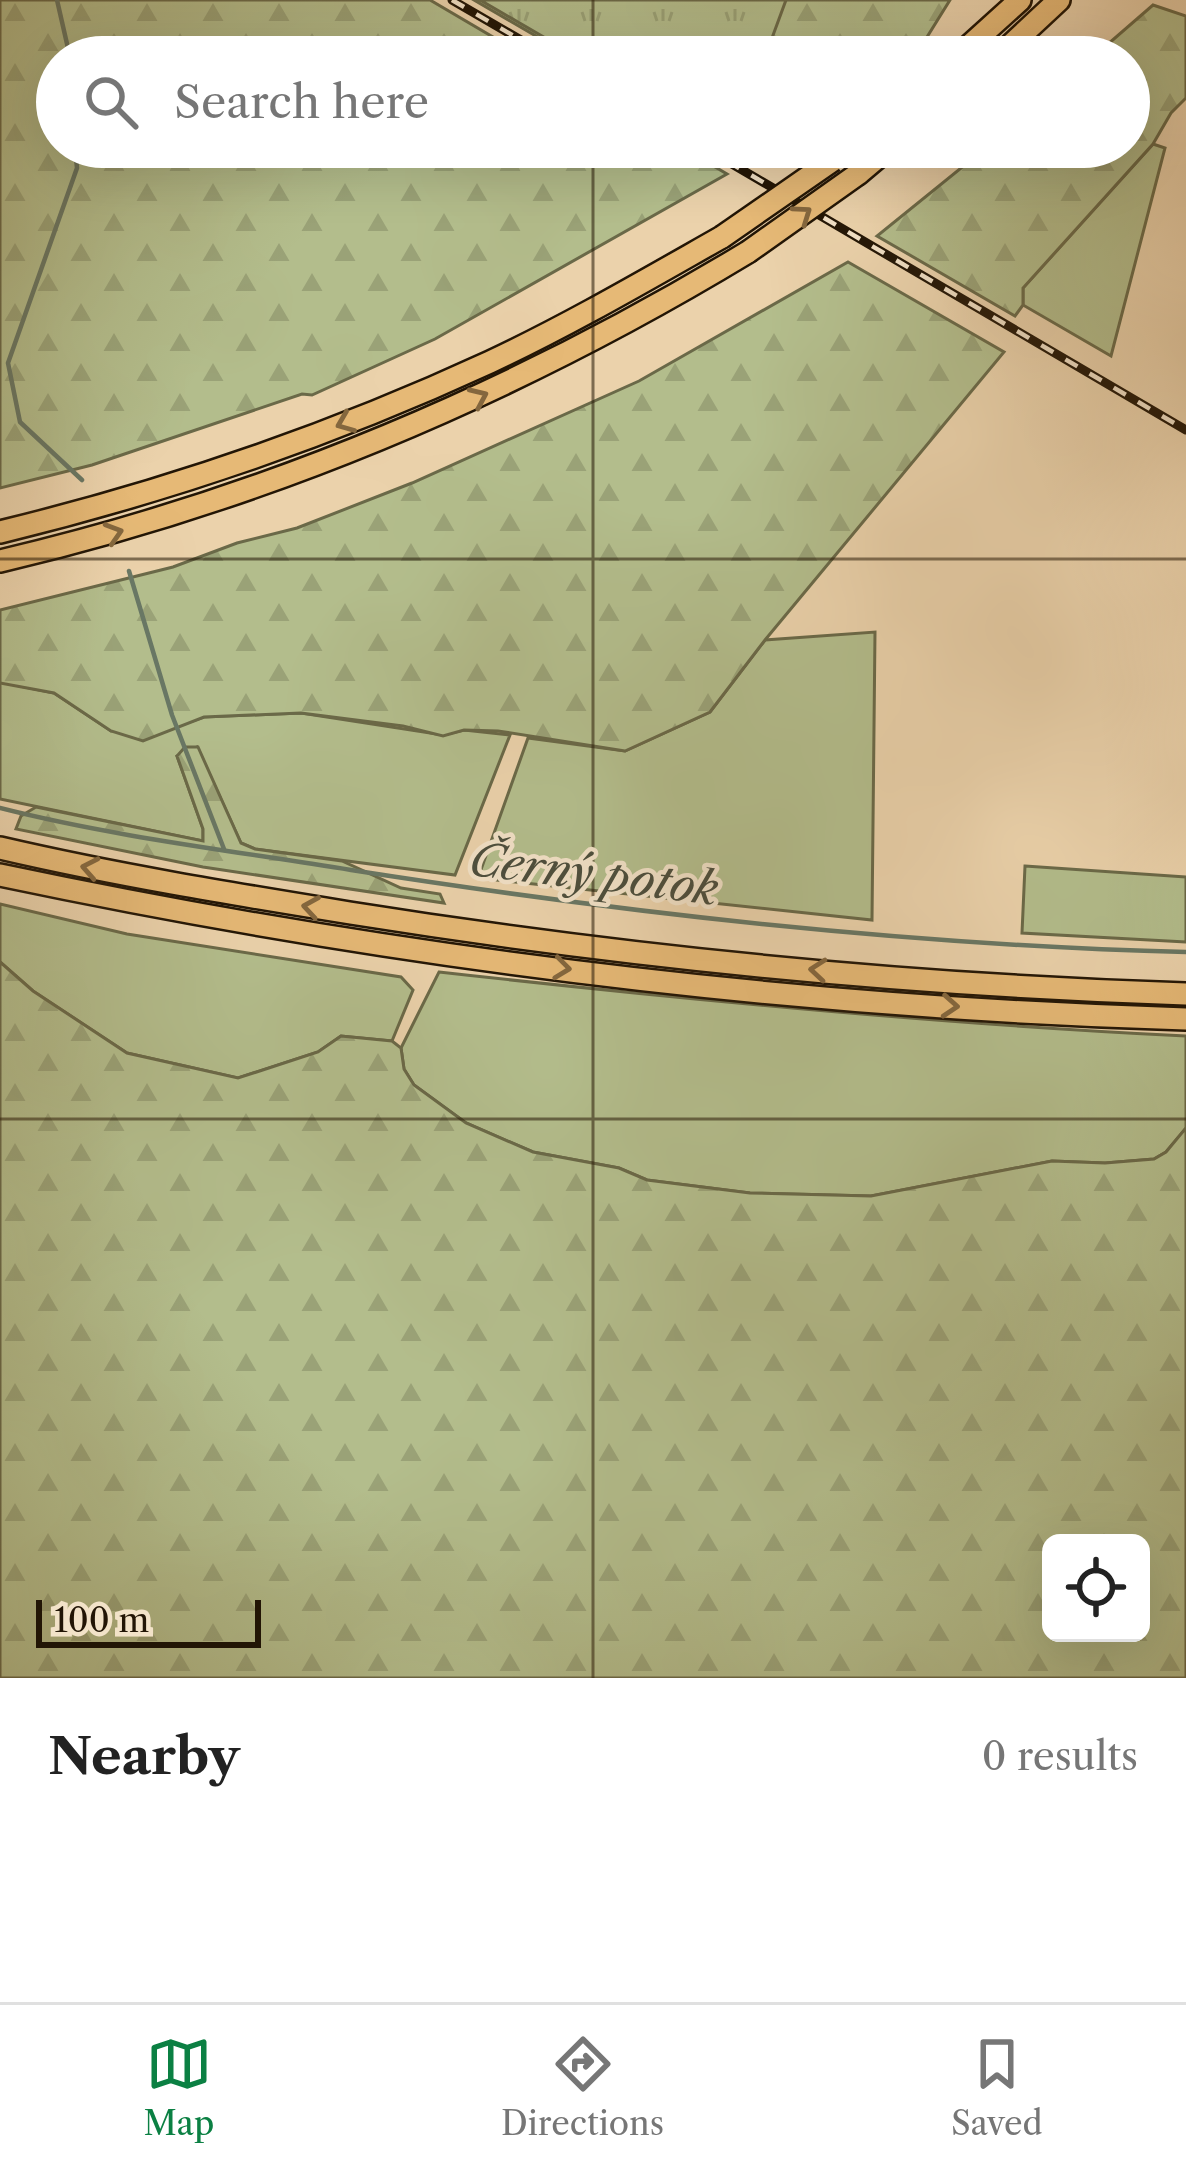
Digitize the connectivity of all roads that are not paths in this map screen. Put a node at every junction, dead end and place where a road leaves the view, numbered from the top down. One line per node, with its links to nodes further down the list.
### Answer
1 (1020, 0): 3 (highway)
2 (1059, 0): 4 (highway)
3 (980, 36)
4 (1020, 36)
5 (820, 168): 7 (highway, one-way to 7, bridge)
6 (865, 168): 8 (highway, one-way to 6, bridge)
7 (0, 532)
8 (0, 562)
9 (0, 848): 11 (highway, one-way to 9)
10 (0, 874): 12 (highway, one-way to 12)
11 (1186, 994)
12 (1186, 1018)

